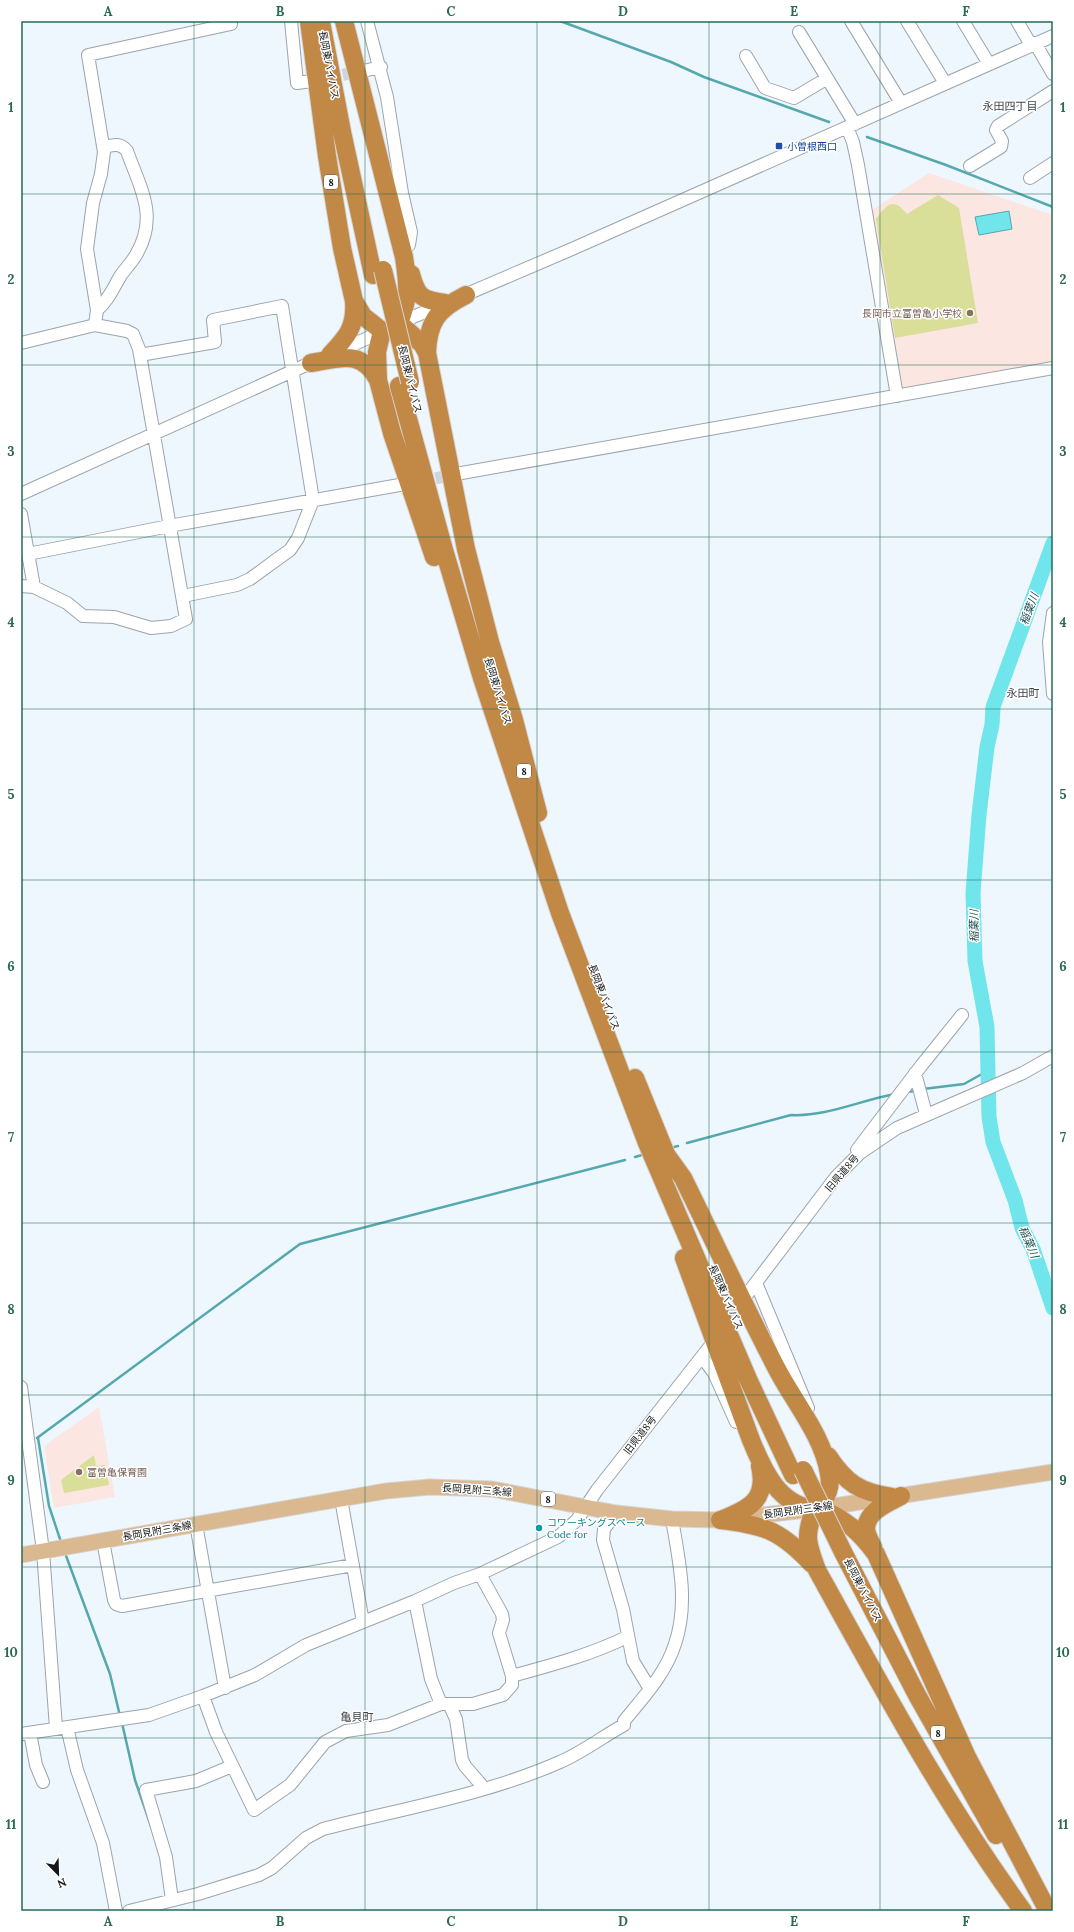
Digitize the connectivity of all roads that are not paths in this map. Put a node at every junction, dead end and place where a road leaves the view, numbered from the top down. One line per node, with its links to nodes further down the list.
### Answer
1 (291, 21): 21 (street)
2 (309, 21): 33 (highway, 8)
3 (321, 21): 31 (highway, 長岡東バイパス / 8)
4 (332, 21): 31 (highway, 長岡東バイパス / 8)
5 (344, 21): 30 (highway)
6 (367, 21): 17 (street)
7 (851, 21): 24 (street)
8 (907, 21): 22 (street)
9 (963, 21): 16 (street)
10 (1016, 21): 14 (street)
11 (231, 24): 26 (street)
12 (799, 32): 20 (street)
13 (1053, 36): 14 (street)
14 (1033, 44): 16 (street); 19 (street)
15 (746, 56): 20 (street)
16 (989, 64): 22 (street)
17 (381, 67): 18 (street); 30 (street)
18 (363, 71)
19 (1053, 74)
20 (826, 79): 25 (street)
21 (312, 80)
22 (945, 83): 24 (street)
23 (1053, 91): 28 (street)
24 (901, 103): 25 (street)
25 (851, 125): 32 (street); 48 (street)
26 (104, 147): 35 (street); 35 (street)
27 (1053, 163): 29 (street)
28 (970, 166)
29 (1030, 178)
30 (403, 253): 34 (highway); 36 (highway)
31 (378, 273): 47 (highway, 長岡東バイパス / 8)
32 (466, 295): 34 (street); 40 (highway)
33 (354, 301): 38 (highway, 8); 42 (highway)
34 (445, 303): 36 (street)
35 (97, 310): 37 (street)
36 (399, 323): 38 (street); 40 (highway, 8)
37 (95, 325): 39 (street); 41 (street)
38 (382, 331): 42 (street); 46 (highway, 8)
39 (21, 343)
40 (428, 353): 63 (highway, 8)
41 (140, 355): 45 (street); 49 (street)
42 (330, 355): 43 (street)
43 (311, 363): 45 (street); 46 (highway)
44 (1053, 368): 48 (street)
45 (292, 371): 49 (street); 53 (street)
46 (378, 380): 62 (highway, 8)
47 (405, 384): 62 (highway, 長岡東バイパス / 8); 63 (highway, 長岡東バイパス / 8)
48 (897, 396): 50 (street)
49 (153, 433): 52 (street); 55 (street)
50 (456, 474)
51 (405, 484): 53 (street)
52 (21, 493)
53 (313, 500): 55 (street); 59 (street)
54 (21, 514): 56 (street)
55 (170, 526): 56 (street); 59 (street)
56 (28, 554): 58 (street)
57 (21, 586): 58 (street)
58 (34, 587): 59 (street)
59 (183, 596)
60 (1053, 613): 61 (street)
61 (1053, 694)
62 (518, 789): 68 (highway, 長岡東バイパス / 8)
63 (538, 814): 69 (highway, 長岡東バイパス / 8)
64 (962, 1015): 66 (street)
65 (1053, 1056): 67 (street, 旧県道8号)
66 (915, 1073): 67 (street); 70 (street)
67 (926, 1114): 70 (street, 旧県道8号)
68 (647, 1144): 77 (highway); 78 (highway, 長岡東バイパス / 8)
69 (665, 1152): 76 (highway); 78 (highway, 長岡東バイパス / 8)
70 (836, 1178): 71 (street, 旧県道8号)
71 (756, 1283): 72 (street, 旧県道8号); 76 (street)
72 (745, 1297)
73 (711, 1345): 74 (street, 旧県道8号)
74 (702, 1357): 77 (street); 82 (street, 旧県道8号)
75 (21, 1387): 89 (street)
76 (815, 1434): 80 (highway); 83 (highway)
77 (756, 1452): 83 (highway); 86 (highway)
78 (798, 1472): 90 (highway, 長岡東バイパス / 8)
79 (1053, 1472): 80 (main road, 長岡見附三条線 / 8)
80 (897, 1496): 83 (main road, 長岡見附三条線 / 8); 91 (highway)
81 (341, 1499): 82 (main road, 長岡見附三条線 / 8); 87 (main road, 長岡見附三条線 / 8); 93 (street)
82 (585, 1508): 84 (main road, 長岡見附三条線 / 8); 95 (street, 旧県道8号)
83 (817, 1508): 86 (main road, 長岡見附三条線 / 8); 91 (highway); 94 (highway)
84 (616, 1513): 85 (main road, 長岡見附三条線 / 8); 99 (street)
85 (672, 1519): 86 (main road, 長岡見附三条線 / 8); 102 (street)
86 (720, 1520): 94 (highway)
87 (196, 1524): 88 (main road, 長岡見附三条線 / 8); 96 (street)
88 (103, 1541): 89 (main road, 長岡見附三条線 / 8); 96 (street)
89 (43, 1551): 92 (main road, 長岡見附三条線 / 8); 105 (street)
90 (837, 1553): 113 (highway, 長岡東バイパス / 8); 114 (highway, 長岡東バイパス / 8)
91 (876, 1554): 115 (highway)
92 (21, 1555)
93 (353, 1565): 96 (street); 98 (street)
94 (817, 1570): 113 (highway)
95 (480, 1574): 97 (street, 旧県道8号); 100 (street)
96 (209, 1591): 101 (street)
97 (414, 1601): 98 (street, 旧県道8号); 104 (street)
98 (363, 1622): 101 (street, 旧県道8号)
99 (627, 1637): 100 (street); 102 (street)
100 (512, 1676): 104 (street)
101 (225, 1688): 103 (street, 旧県道8号)
102 (650, 1689): 109 (street)
103 (203, 1696): 105 (street, 旧県道8号); 107 (street)
104 (446, 1705): 107 (street); 109 (street)
105 (62, 1727): 106 (street, 旧県道8号); 111 (street)
106 (26, 1734): 108 (street)
107 (232, 1766): 110 (street)
108 (43, 1782)
109 (484, 1788): 110 (street)
110 (172, 1900): 112 (street)
111 (116, 1911)
112 (129, 1911)
113 (1024, 1911)
114 (1040, 1911)
115 (1048, 1911)

